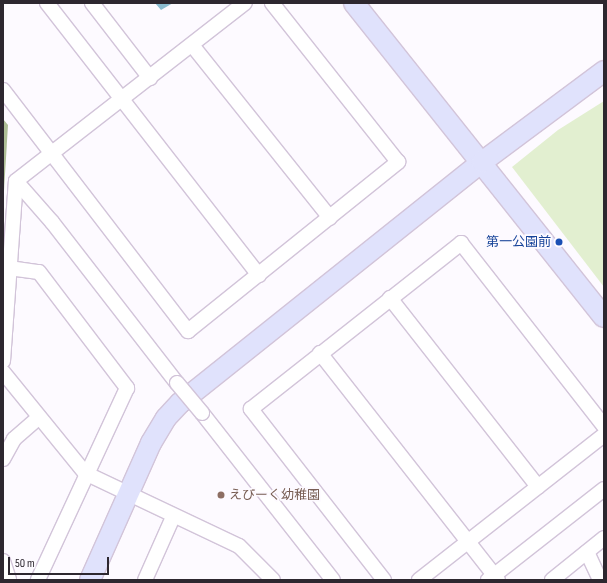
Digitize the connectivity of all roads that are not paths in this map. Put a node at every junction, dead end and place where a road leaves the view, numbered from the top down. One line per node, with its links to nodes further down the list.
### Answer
1 (47, 3): 10 (street)
2 (92, 3): 8 (street)
3 (245, 3): 6 (street)
4 (272, 3): 14 (street)
5 (354, 3): 12 (street)
6 (192, 45): 8 (street); 14 (street)
7 (604, 71): 12 (street)
8 (150, 78): 10 (street)
9 (3, 90): 11 (street)
10 (122, 100): 11 (street); 16 (street)
11 (52, 152): 13 (street); 16 (street)
12 (482, 162): 18 (street); 29 (street)
13 (16, 182): 15 (street); 41 (street, bridge)
14 (330, 218): 16 (street)
15 (9, 268): 20 (street); 26 (street)
16 (259, 275)
17 (390, 298): 19 (street); 23 (street); 27 (street)
18 (604, 317)
19 (320, 353): 32 (street); 42 (street)
20 (3, 361)
21 (3, 372): 22 (street)
22 (38, 418): 25 (street); 26 (street)
23 (604, 426)
24 (604, 435): 27 (street)
25 (3, 458)
26 (84, 473): 29 (street); 37 (street)
27 (538, 487): 32 (street)
28 (604, 489): 35 (street)
29 (130, 494): 30 (street); 38 (street)
30 (173, 516): 39 (street); 40 (street)
31 (604, 538): 33 (street)
32 (470, 544): 35 (street); 43 (street)
33 (587, 552): 44 (street); 45 (street)
34 (3, 561): 36 (street)
35 (494, 578)
36 (9, 580)
37 (38, 580)
38 (90, 580)
39 (145, 580)
40 (273, 580)
41 (333, 580)
42 (384, 580)
43 (419, 580)
44 (552, 580)
45 (600, 580)

